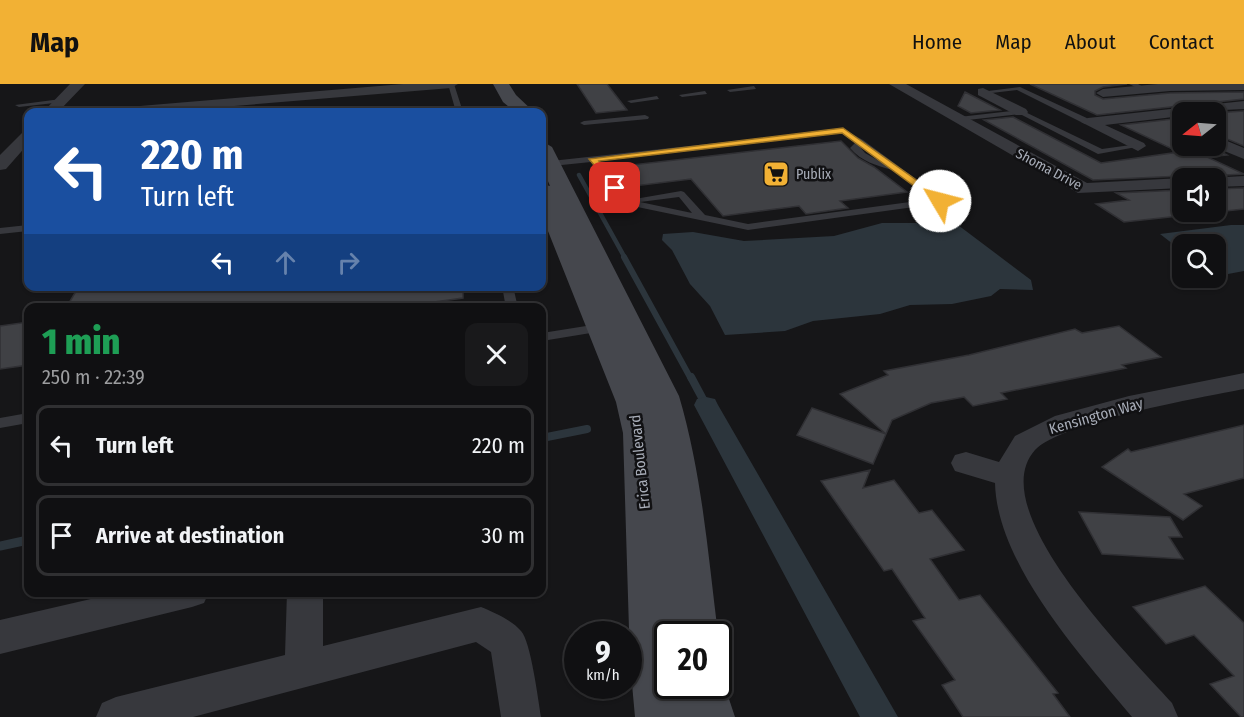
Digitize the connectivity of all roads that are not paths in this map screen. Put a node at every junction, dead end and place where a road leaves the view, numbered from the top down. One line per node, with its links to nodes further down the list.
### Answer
1 (78, 84): 17 (street)
2 (451, 84): 6 (street); 23 (lane)
3 (896, 84): 28 (street, Shoma Drive)
4 (1132, 84): 11 (lane)
5 (1224, 85): 7 (street); 11 (street)
6 (413, 86): 9 (street)
7 (1244, 86)
8 (754, 88): 10 (lane)
9 (329, 90): 22 (street)
10 (730, 90)
11 (1146, 90): 26 (street)
12 (705, 93): 14 (lane)
13 (983, 93): 25 (street); 29 (lane)
14 (682, 95)
15 (506, 98): 24 (street)
16 (657, 98): 18 (lane)
17 (61, 101): 19 (lane); 21 (street)
18 (631, 101)
19 (19, 105)
20 (1244, 105): 26 (street)
21 (54, 108)
22 (138, 108)
23 (459, 108)
24 (520, 108)
25 (1021, 112): 28 (lane); 33 (lane)
26 (1151, 114): 29 (street); 31 (street)
27 (645, 117): 30 (lane)
28 (959, 119): 43 (street, Shoma Drive)
29 (1088, 122): 33 (street)
30 (584, 123)
31 (1172, 123)
32 (24, 138): 35 (street)
33 (1138, 146)
34 (1226, 146): 36 (street)
35 (8, 150): 40 (street)
36 (1244, 154)
37 (546, 159): 38 (lane)
38 (593, 159): 45 (lane); 46 (lane)
39 (546, 164): 49 (street, Erica Boulevard)
40 (0, 165)
41 (1244, 181): 42 (street)
42 (1226, 182)
43 (1172, 184)
44 (546, 198): 49 (street, Erica Boulevard)
45 (626, 202): 46 (lane); 46 (lane)
46 (701, 217)
47 (24, 228): 48 (lane)
48 (0, 231)
49 (612, 325): 50 (lane); 58 (street, Erica Boulevard); 64 (street, Erica Boulevard)
50 (546, 336)
51 (1244, 381): 55 (street, Kensington Way)
52 (24, 419): 53 (lane)
53 (0, 423)
54 (966, 463): 55 (street)
55 (1007, 475): 66 (street)
56 (171, 597): 59 (street)
57 (305, 597): 60 (street)
58 (693, 621)
59 (0, 638)
60 (304, 668): 62 (street); 63 (street)
61 (705, 699): 65 (street)
62 (116, 717)
63 (521, 717)
64 (660, 717)
65 (710, 717)
66 (1158, 717)

